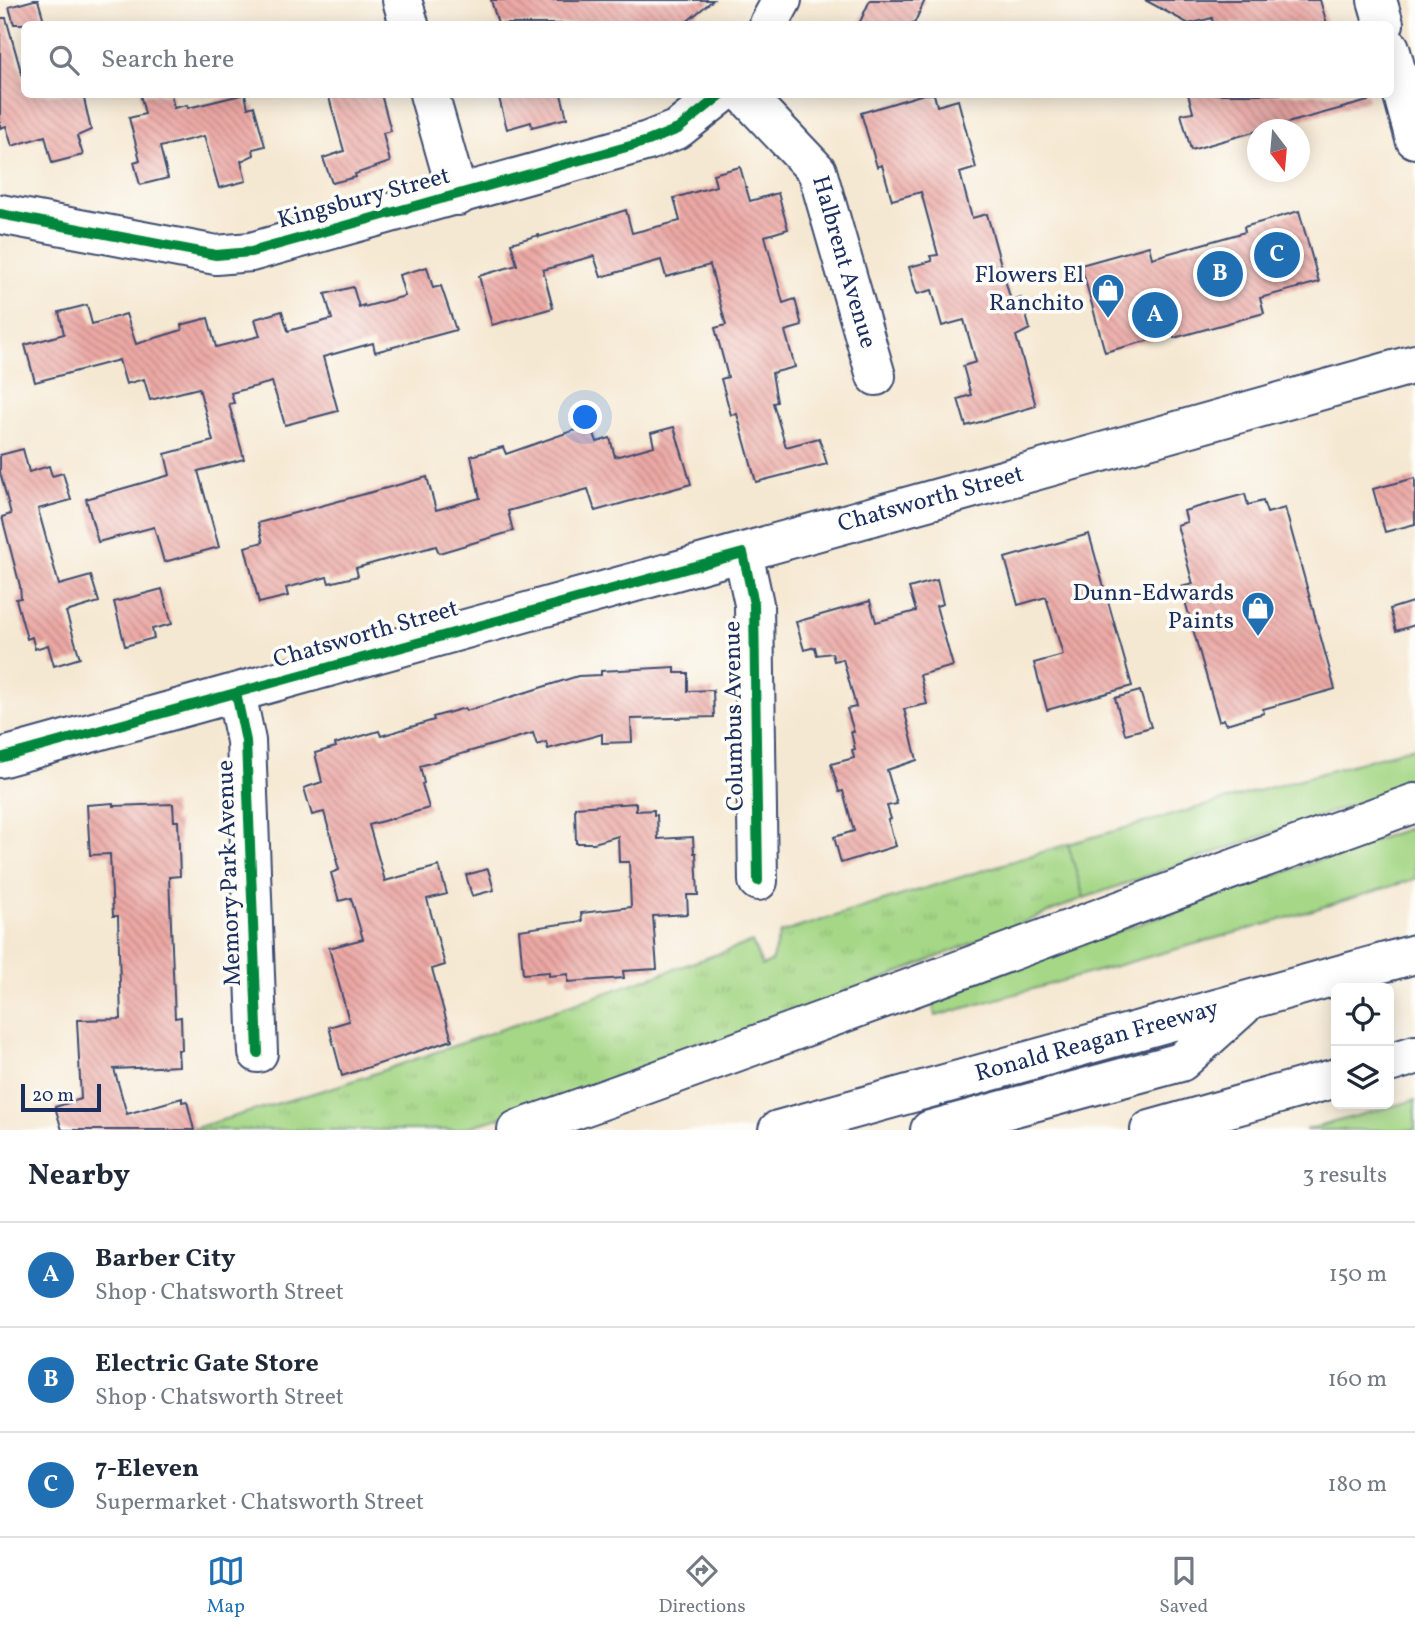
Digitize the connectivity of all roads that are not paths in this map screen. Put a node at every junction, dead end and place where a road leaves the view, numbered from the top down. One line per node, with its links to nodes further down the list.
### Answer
1 (402, 0): 4 (main road)
2 (782, 0): 5 (main road)
3 (1377, 0): 6 (main road)
4 (408, 21)
5 (771, 21)
6 (1383, 21)
7 (1394, 59): 11 (main road)
8 (430, 98): 12 (main road)
9 (717, 98): 12 (main road, Kingsbury Street)
10 (748, 98): 15 (main road, Halbrent Avenue)
11 (1414, 132)
12 (458, 196): 13 (main road, Kingsbury Street)
13 (0, 214)
14 (1415, 364): 16 (main road, Chatsworth Street)
15 (876, 376)
16 (743, 553): 17 (main road, Chatsworth Street); 20 (main road, Columbus Avenue)
17 (236, 693): 18 (main road, Chatsworth Street); 23 (main road, Memory Park Avenue)
18 (0, 758)
19 (1415, 803): 27 (main road)
20 (758, 881)
21 (1415, 954): 22 (main road, Ronald Reagan Freeway)
22 (1249, 1000): 28 (main road, Ronald Reagan Freeway); 29 (main road)
23 (258, 1053)
24 (1415, 1055): 25 (main road)
25 (1394, 1061)
26 (1331, 1079): 30 (main road)
27 (517, 1130)
28 (778, 1130)
29 (930, 1130)
30 (1150, 1130)

